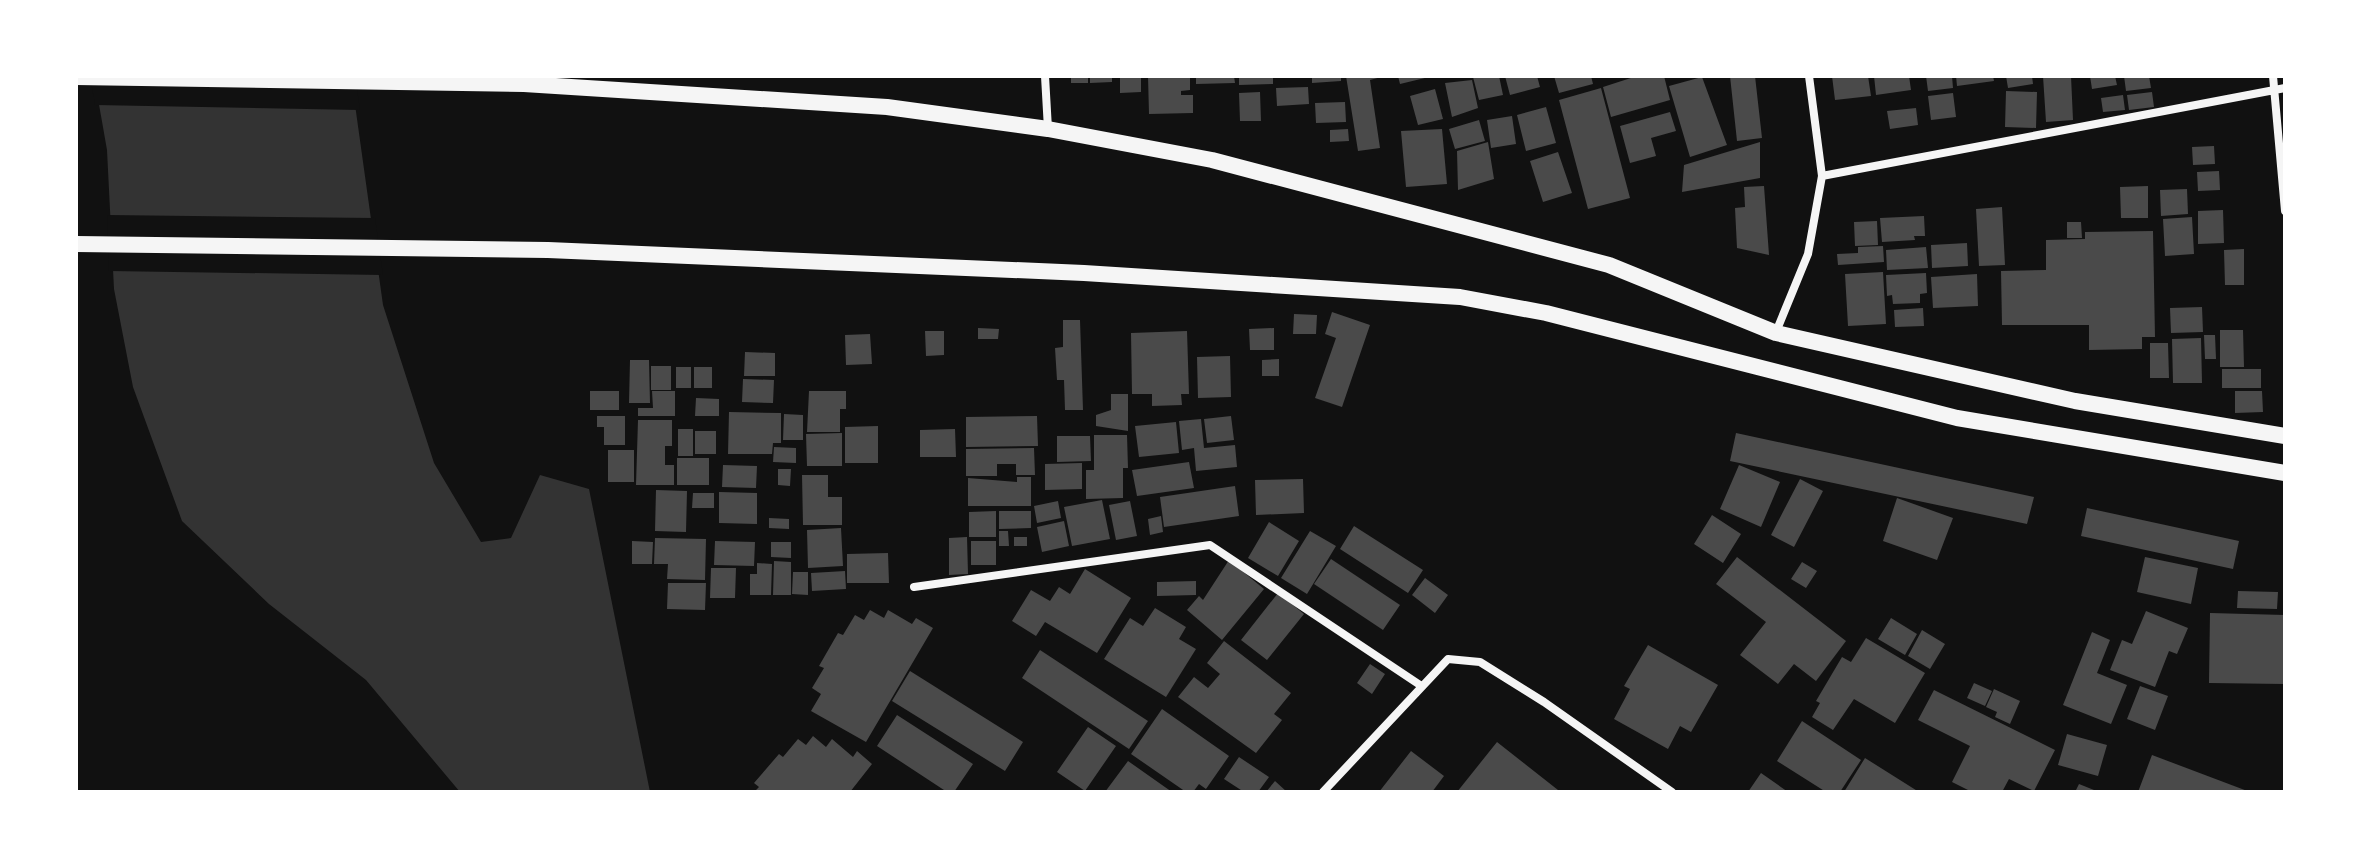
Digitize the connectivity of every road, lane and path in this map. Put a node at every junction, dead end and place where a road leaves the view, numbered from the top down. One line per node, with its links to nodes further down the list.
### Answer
1 (1045, 76): 7 (street)
2 (1809, 76): 8 (street)
3 (2273, 76): 6 (street)
4 (76, 77): 7 (main road)
5 (2285, 88): 6 (street)
6 (2274, 90): 8 (street); 9 (street)
7 (1048, 129): 11 (main road)
8 (1822, 176): 11 (street)
9 (2285, 211)
10 (76, 244): 13 (main road)
11 (1776, 333): 12 (main road)
12 (2285, 436)
13 (2285, 473)
14 (914, 587): 15 (street)
15 (1420, 685): 16 (street); 17 (street)
16 (1323, 792)
17 (1672, 792)

